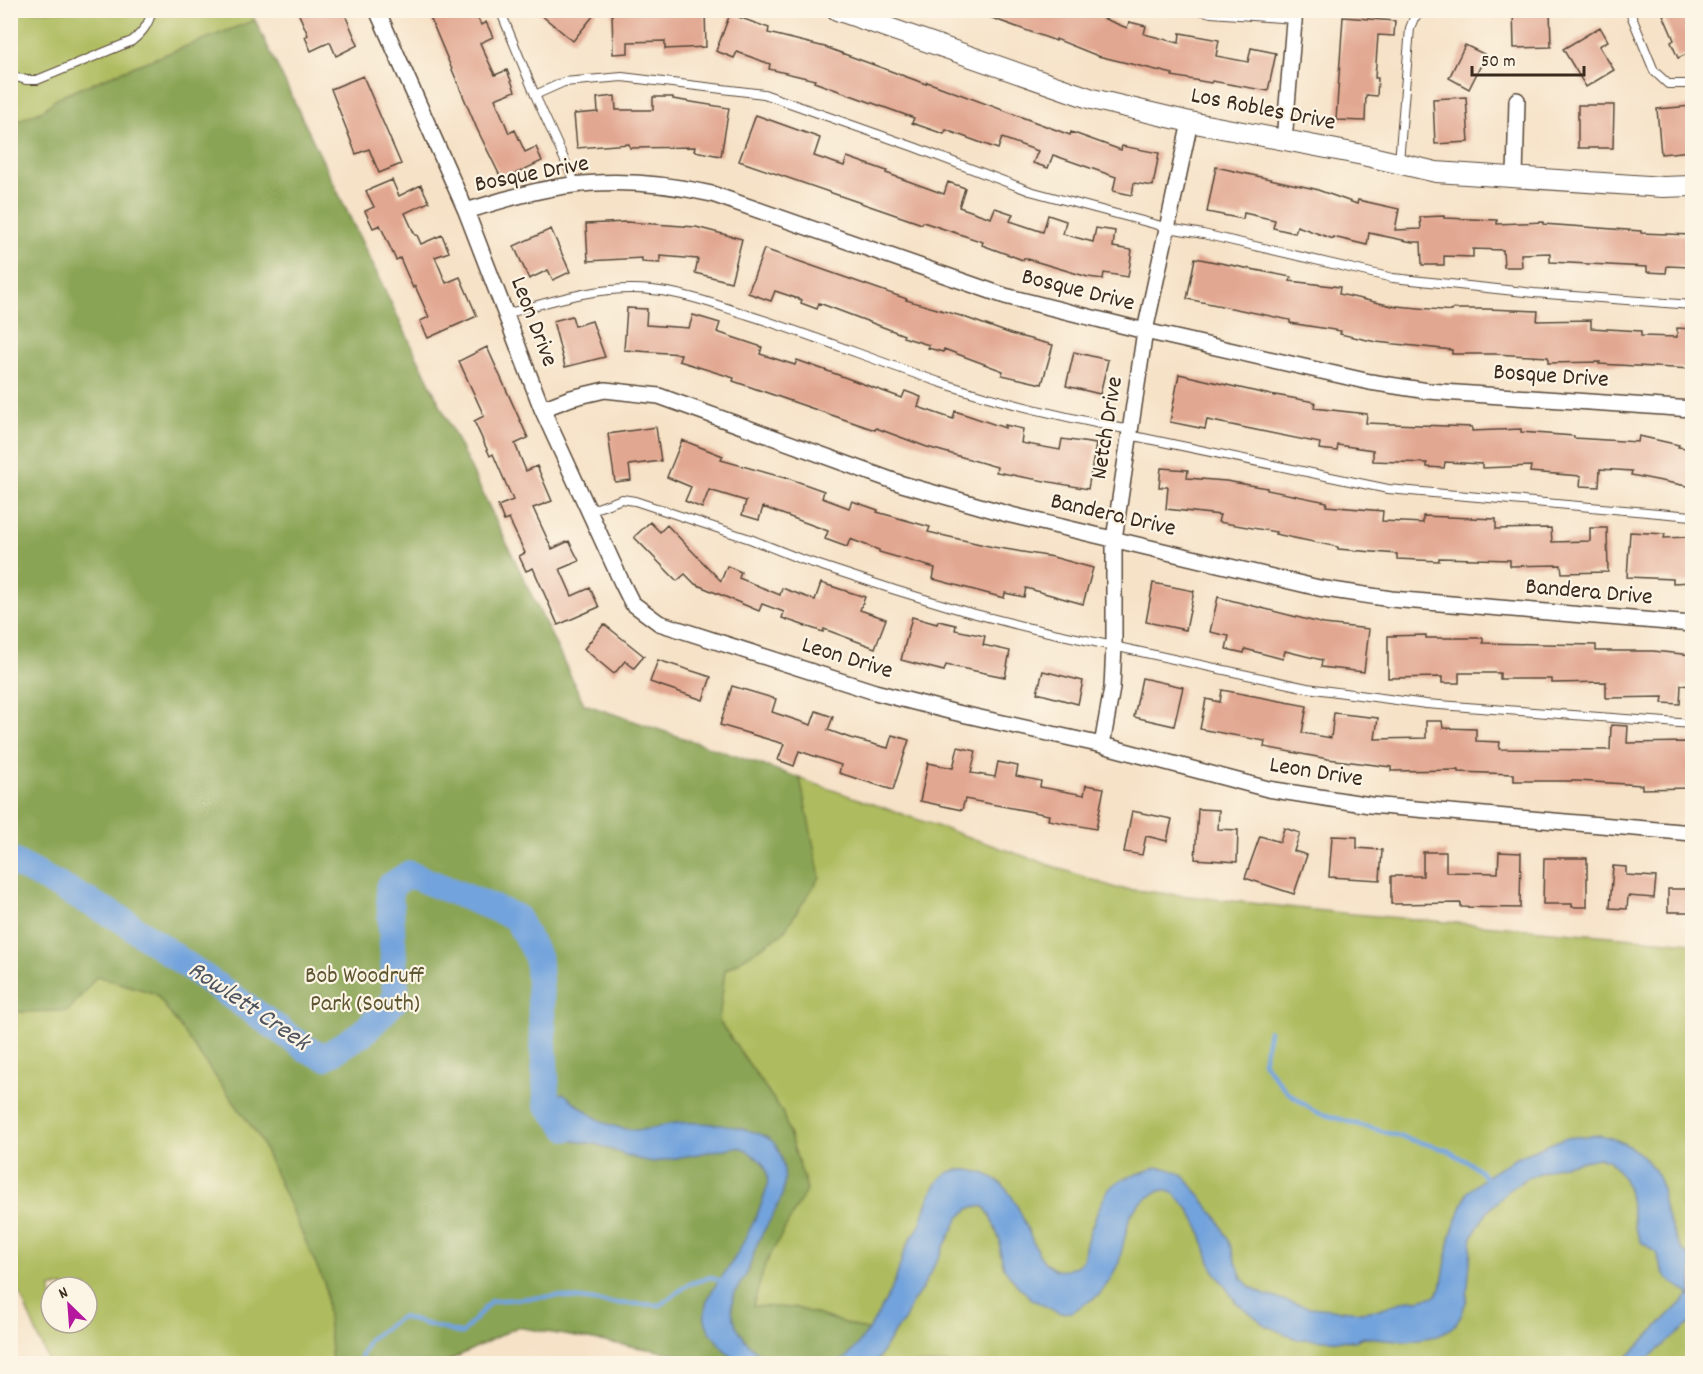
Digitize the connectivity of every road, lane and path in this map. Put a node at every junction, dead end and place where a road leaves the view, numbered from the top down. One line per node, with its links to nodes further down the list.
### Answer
1 (152, 10): 9 (lane)
2 (377, 10): 19 (street, Leon Drive)
3 (500, 10): 11 (lane)
4 (837, 10): 13 (street, Los Robles Drive)
5 (1198, 10): 8 (lane)
6 (1424, 10): 15 (lane)
7 (1629, 10): 10 (lane)
8 (1295, 15): 14 (street)
9 (10, 75)
10 (1692, 84)
11 (535, 94): 17 (lane); 20 (lane)
12 (1517, 100): 16 (street)
13 (1190, 122): 14 (street, Los Robles Drive); 20 (street, Netch Drive)
14 (1284, 141): 15 (street, Los Robles Drive)
15 (1399, 164): 16 (street, Los Robles Drive)
16 (1515, 177): 18 (street, Los Robles Drive)
17 (576, 185): 19 (street, Bosque Drive); 23 (street, Bosque Drive)
18 (1692, 186)
19 (466, 211): 22 (street, Leon Drive)
20 (1168, 228): 21 (lane); 23 (street, Netch Drive)
21 (1692, 305)
22 (506, 314): 24 (street, Leon Drive); 26 (lane)
23 (1145, 332): 25 (street, Bosque Drive); 26 (street, Netch Drive)
24 (542, 409): 27 (street, Leon Drive); 29 (street, Bandera Drive)
25 (1692, 409)
26 (1129, 433): 28 (lane); 29 (street, Netch Drive)
27 (589, 511): 31 (lane); 33 (street, Leon Drive)
28 (1692, 516)
29 (1114, 539): 30 (street, Bandera Drive); 31 (street, Netch Drive)
30 (1692, 624)
31 (1114, 645): 32 (lane); 33 (street, Netch Drive)
32 (1692, 724)
33 (1102, 745): 34 (street, Leon Drive)
34 (1692, 833)

